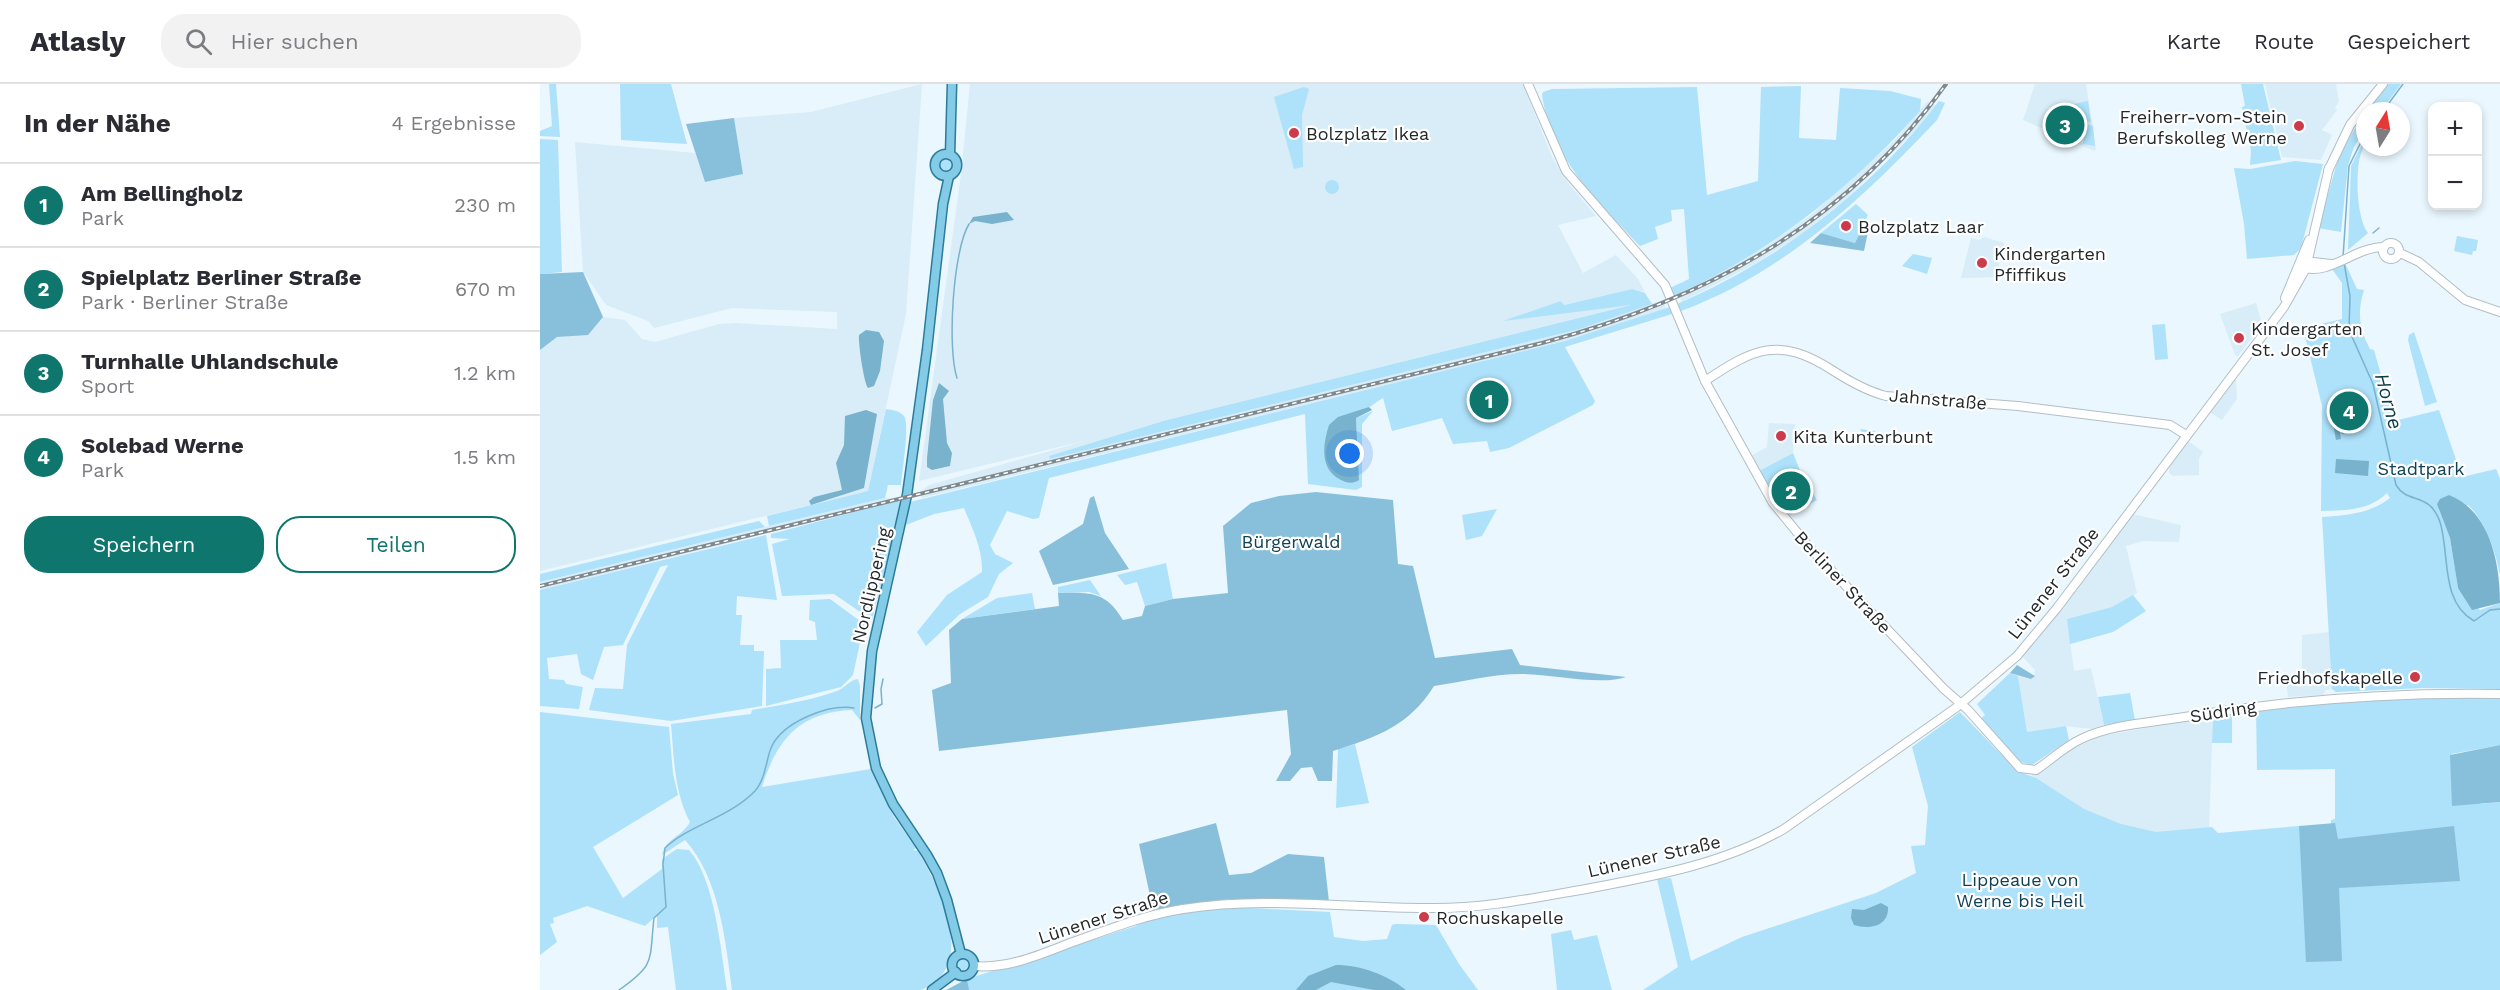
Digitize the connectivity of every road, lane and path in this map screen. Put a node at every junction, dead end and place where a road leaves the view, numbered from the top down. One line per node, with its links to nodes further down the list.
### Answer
1 (952, 84): 4 (main road)
2 (1528, 84): 10 (main road, Berliner Straße)
3 (2380, 85): 8 (main road, Lünener Straße)
4 (947, 155): 5 (main road); 5 (main road)
5 (945, 176): 14 (main road, Nordlippering)
6 (2383, 250): 7 (main road); 7 (main road); 8 (main road)
7 (2400, 253): 9 (main road)
8 (2304, 264): 11 (main road, Lünener Straße)
9 (2500, 312)
10 (1705, 381): 11 (main road, Jahnstraße); 13 (main road, Berliner Straße)
11 (2186, 435): 13 (main road, Lünener Straße)
12 (2500, 694): 13 (main road, Südring)
13 (1960, 705): 15 (main road, Lünener Straße)
14 (961, 954): 15 (main road); 16 (main road)
15 (974, 966): 16 (main road)
16 (956, 972): 17 (main road)
17 (932, 990)

